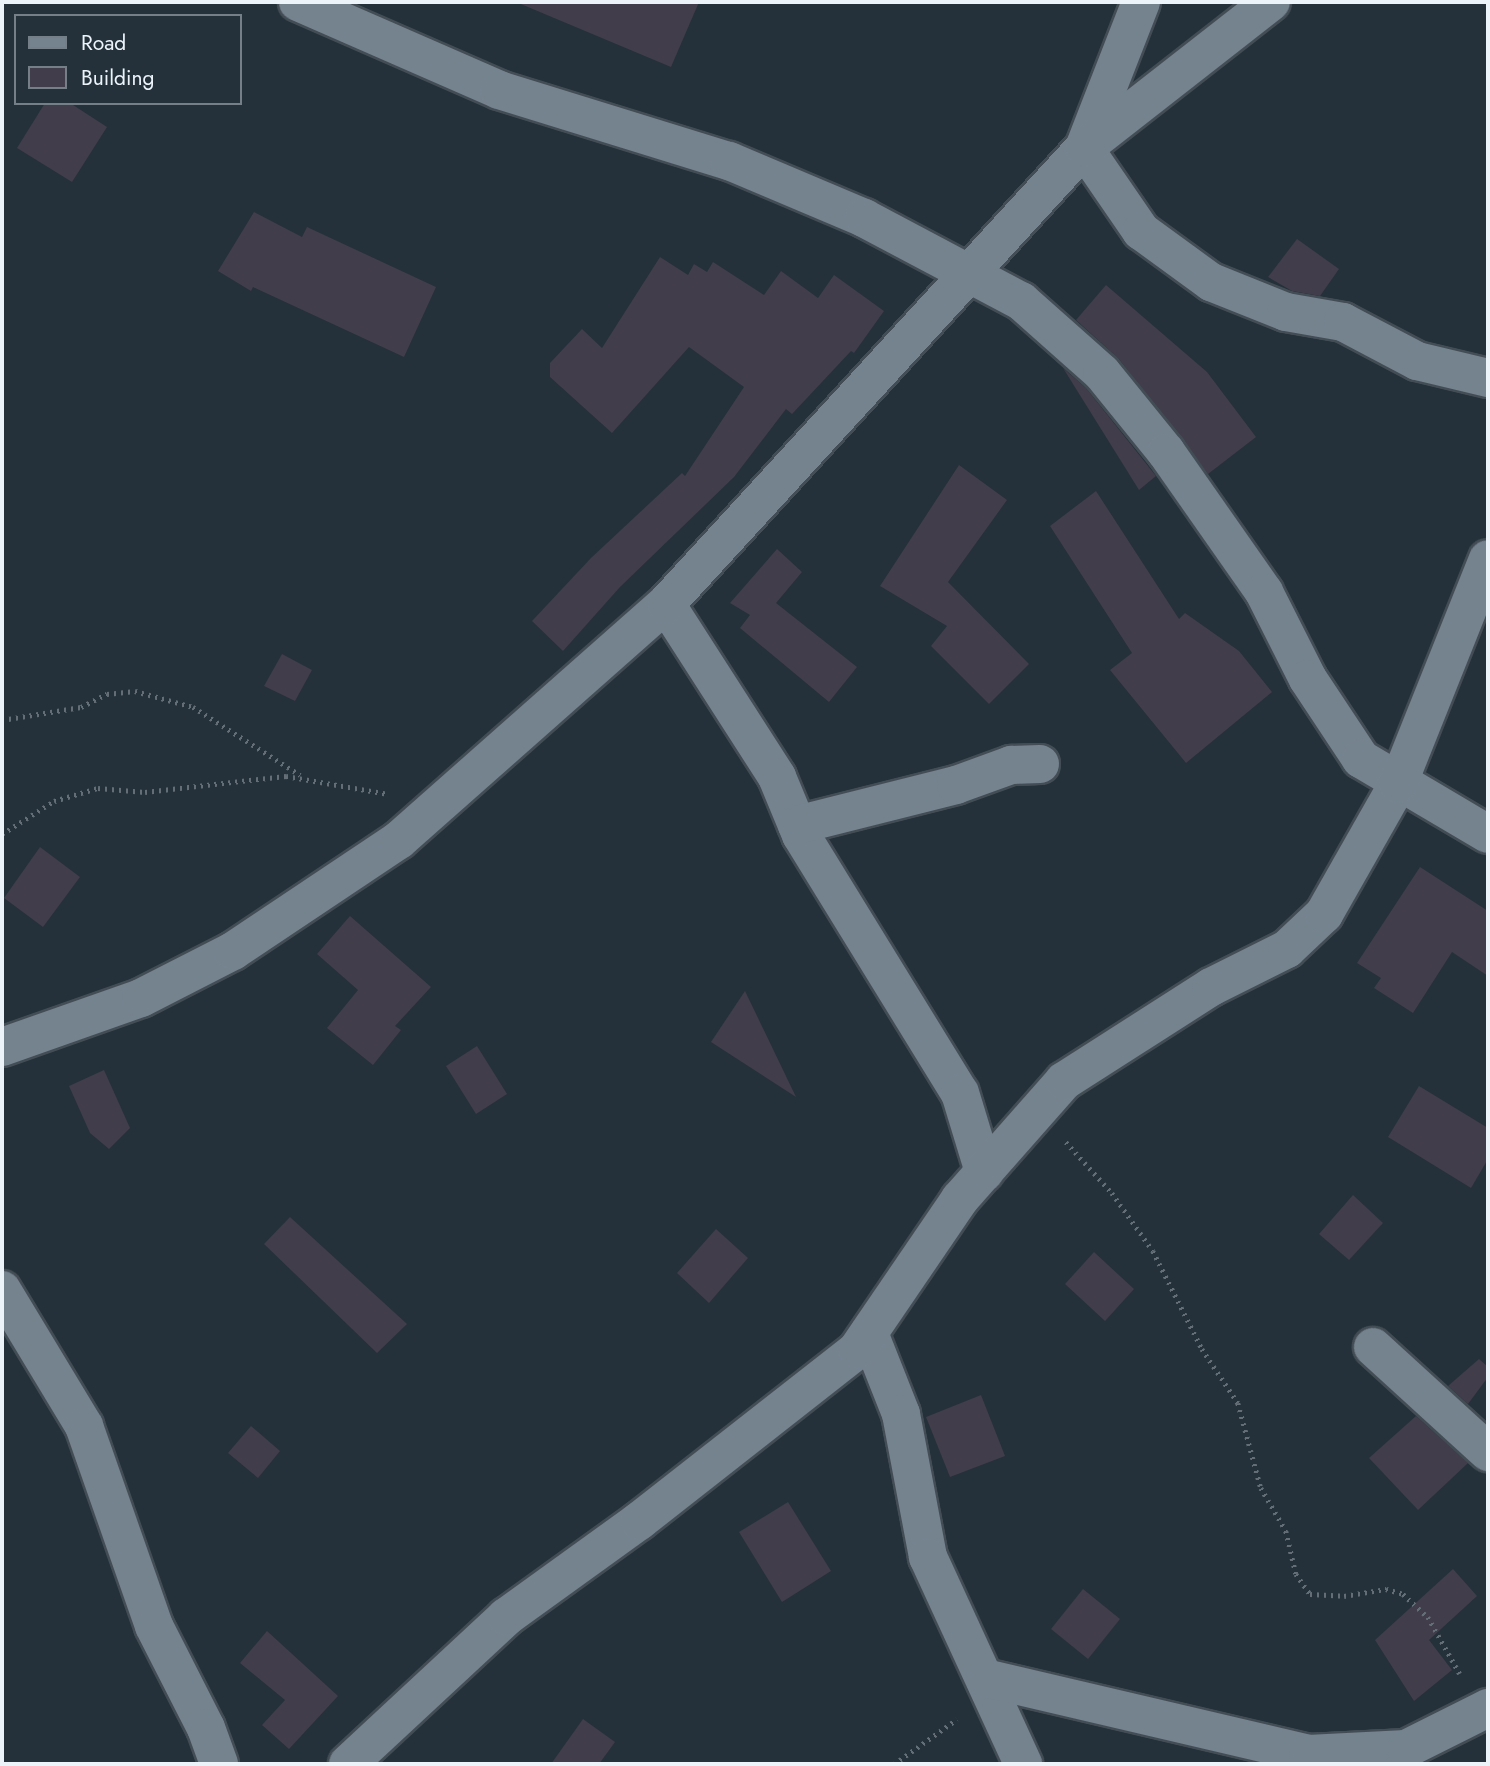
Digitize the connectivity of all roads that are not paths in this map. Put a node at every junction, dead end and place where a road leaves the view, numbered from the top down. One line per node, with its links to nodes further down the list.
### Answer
1 (298, 2): 5 (street)
2 (1141, 2): 4 (street)
3 (1271, 2): 4 (street)
4 (1084, 149): 5 (street); 6 (street)
5 (972, 274): 8 (street); 10 (street)
6 (1488, 378)
7 (1488, 559): 10 (street)
8 (666, 604): 11 (street); 13 (street)
9 (1040, 764): 11 (street)
10 (1398, 784): 12 (street); 14 (street)
11 (797, 825): 14 (street)
12 (1488, 834)
13 (2, 1046)
14 (984, 1172): 16 (street)
15 (2, 1290): 21 (street)
16 (869, 1333): 19 (street); 22 (street)
17 (1373, 1347): 18 (street)
18 (1488, 1452)
19 (989, 1687): 20 (street); 23 (street)
20 (1483, 1711)
21 (219, 1764)
22 (348, 1764)
23 (1023, 1764)

